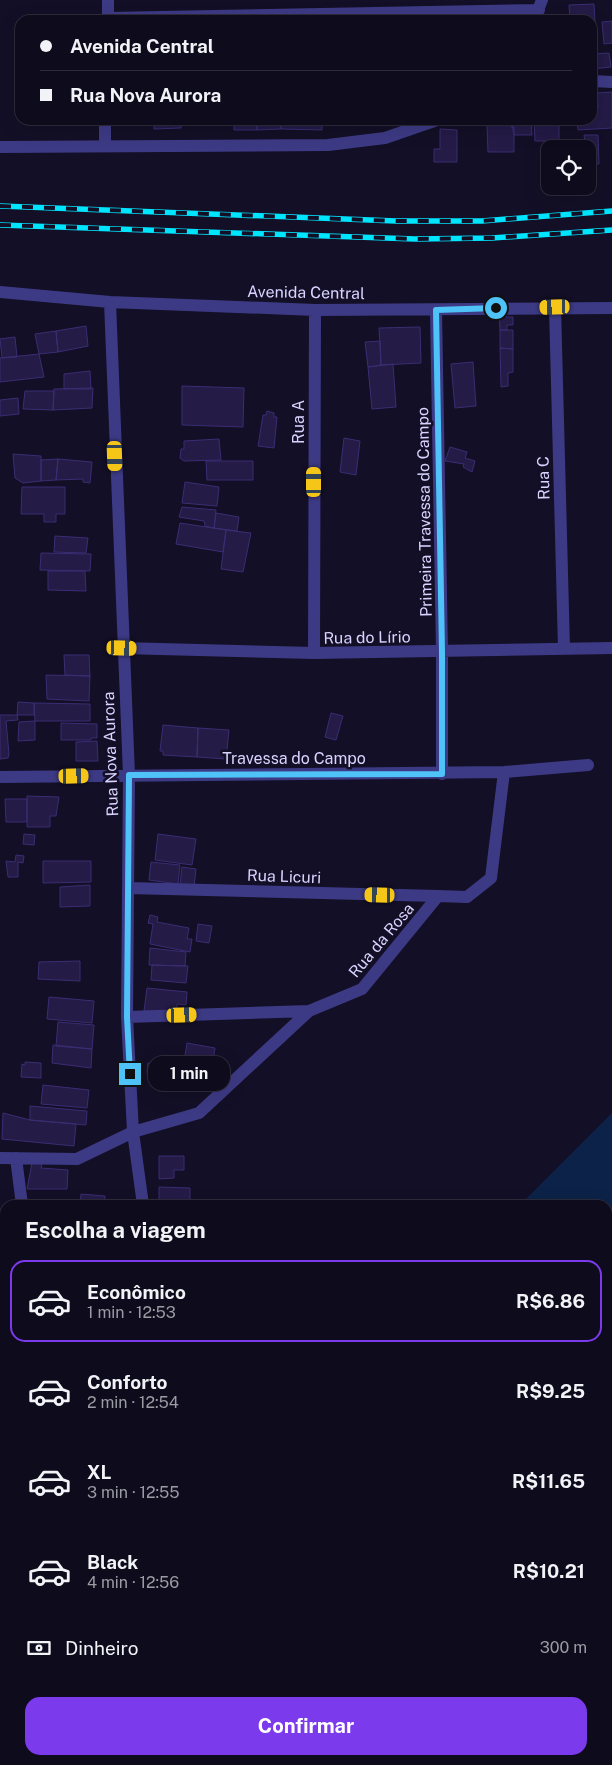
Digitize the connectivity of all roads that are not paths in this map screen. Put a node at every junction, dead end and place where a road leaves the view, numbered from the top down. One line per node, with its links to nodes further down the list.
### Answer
1 (108, 0): 3 (street)
2 (539, 10): 4 (street)
3 (108, 15)
4 (300, 15)
5 (597, 81): 6 (street)
6 (612, 82)
7 (105, 125): 9 (street)
8 (425, 125): 9 (street)
9 (105, 146): 10 (street)
10 (0, 147)
11 (0, 292): 12 (street, Avenida Central)
12 (110, 302): 15 (street, Avenida Central); 17 (street, Rua Nova Aurora)
13 (555, 307): 14 (street, Avenida Central); 16 (street, Avenida Central); 19 (street, Rua C)
14 (612, 308)
15 (315, 310): 16 (street, Avenida Central); 21 (street, Rua A)
16 (436, 310): 20 (street, Primeira Travessa do Campo)
17 (122, 648): 21 (street, Rua do Lírio); 25 (street, Rua Nova Aurora)
18 (612, 648): 19 (street, Rua do Lírio)
19 (564, 649): 20 (street, Rua do Lírio)
20 (442, 652): 21 (street, Rua do Lírio); 24 (street, Primeira Travessa do Campo)
21 (314, 654)
22 (588, 765): 23 (street, Travessa do Campo)
23 (504, 772): 24 (street, Travessa do Campo); 28 (street)
24 (442, 774): 25 (street, Travessa do Campo)
25 (129, 775): 26 (street, Travessa do Campo); 27 (street, Rua Nova Aurora)
26 (0, 777)
27 (128, 888): 28 (street, Rua Licuri); 30 (street, Rua Nova Aurora)
28 (438, 896): 29 (street, Rua da Rosa)
29 (308, 1011): 30 (street); 31 (street, Rua da Rosa)
30 (127, 1017): 31 (street, Rua Nova Aurora)
31 (133, 1132): 33 (street); 35 (street, Rua Nova Aurora)
32 (0, 1158): 33 (street)
33 (16, 1158): 34 (street)
34 (21, 1200)
35 (142, 1200)

